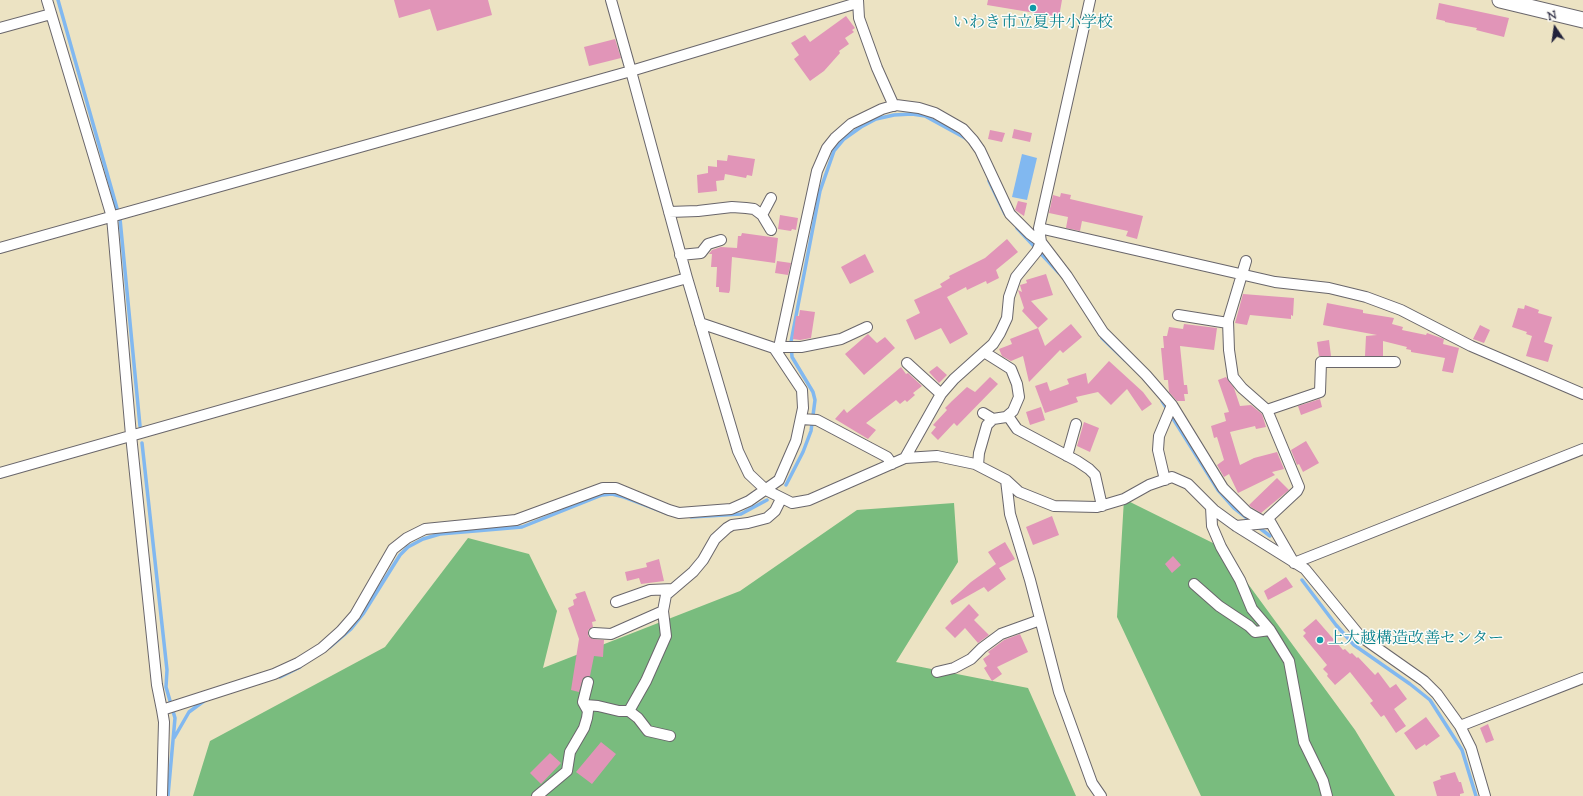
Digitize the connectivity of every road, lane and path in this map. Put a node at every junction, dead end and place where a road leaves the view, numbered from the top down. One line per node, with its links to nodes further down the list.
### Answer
1 (47, 0): 6 (street)
2 (611, 0): 9 (street)
3 (1090, 0): 15 (street)
4 (1500, 0): 7 (main road)
5 (858, 2): 9 (street); 10 (street)
6 (51, 14): 8 (street); 14 (street)
7 (1583, 20)
8 (0, 28)
9 (631, 71): 12 (street); 14 (street)
10 (894, 106): 18 (street); 28 (street)
11 (771, 198): 13 (street)
12 (669, 212): 13 (street); 20 (street)
13 (762, 215): 16 (street)
14 (117, 216): 19 (street); 41 (street)
15 (1039, 228): 18 (street); 22 (street)
16 (771, 230)
17 (721, 240): 20 (street)
18 (1039, 247): 29 (street); 34 (street)
19 (0, 248)
20 (680, 255): 23 (street)
21 (1246, 261): 22 (street)
22 (1242, 275): 26 (street); 33 (street)
23 (687, 278): 25 (street); 41 (street)
24 (1178, 315): 26 (street)
25 (700, 323): 28 (street); 50 (street)
26 (1228, 323): 35 (street)
27 (867, 327): 28 (street)
28 (784, 348): 39 (street)
29 (984, 352): 32 (street); 37 (street)
30 (1395, 362): 35 (street)
31 (907, 363): 32 (street)
32 (941, 394): 44 (street)
33 (1583, 394)
34 (1170, 410): 49 (street); 54 (street)
35 (1267, 410): 54 (street)
36 (983, 413): 38 (street)
37 (1008, 416): 38 (street); 43 (street)
38 (993, 419): 46 (street)
39 (810, 420): 45 (street); 50 (street)
40 (1076, 424): 43 (street)
41 (130, 435): 47 (street); 68 (street)
42 (1583, 449): 56 (street)
43 (1067, 456): 52 (street)
44 (905, 458): 45 (street); 46 (street)
45 (892, 464): 51 (street)
46 (978, 465): 48 (street)
47 (0, 472)
48 (1006, 480): 52 (street); 61 (street)
49 (1165, 480): 52 (street); 53 (street)
50 (766, 490): 51 (street); 68 (street)
51 (781, 499): 58 (street)
52 (1102, 506)
53 (1211, 507): 55 (street); 62 (street)
54 (1266, 523): 55 (street); 56 (street)
55 (1241, 525): 56 (street)
56 (1294, 563): 70 (street)
57 (1194, 584): 62 (street)
58 (673, 589): 59 (street); 60 (street)
59 (616, 602)
60 (663, 611): 63 (street); 69 (street)
61 (1040, 620): 64 (street); 74 (street)
62 (1270, 630): 75 (street)
63 (594, 633)
64 (937, 672)
65 (1583, 678): 70 (street)
66 (588, 682): 67 (street)
67 (585, 705): 69 (street); 73 (street)
68 (169, 708): 72 (street)
69 (629, 711): 71 (street)
70 (1460, 726): 76 (street)
71 (670, 736)
72 (162, 796)
73 (537, 796)
74 (1101, 796)
75 (1326, 796)
76 (1486, 796)

